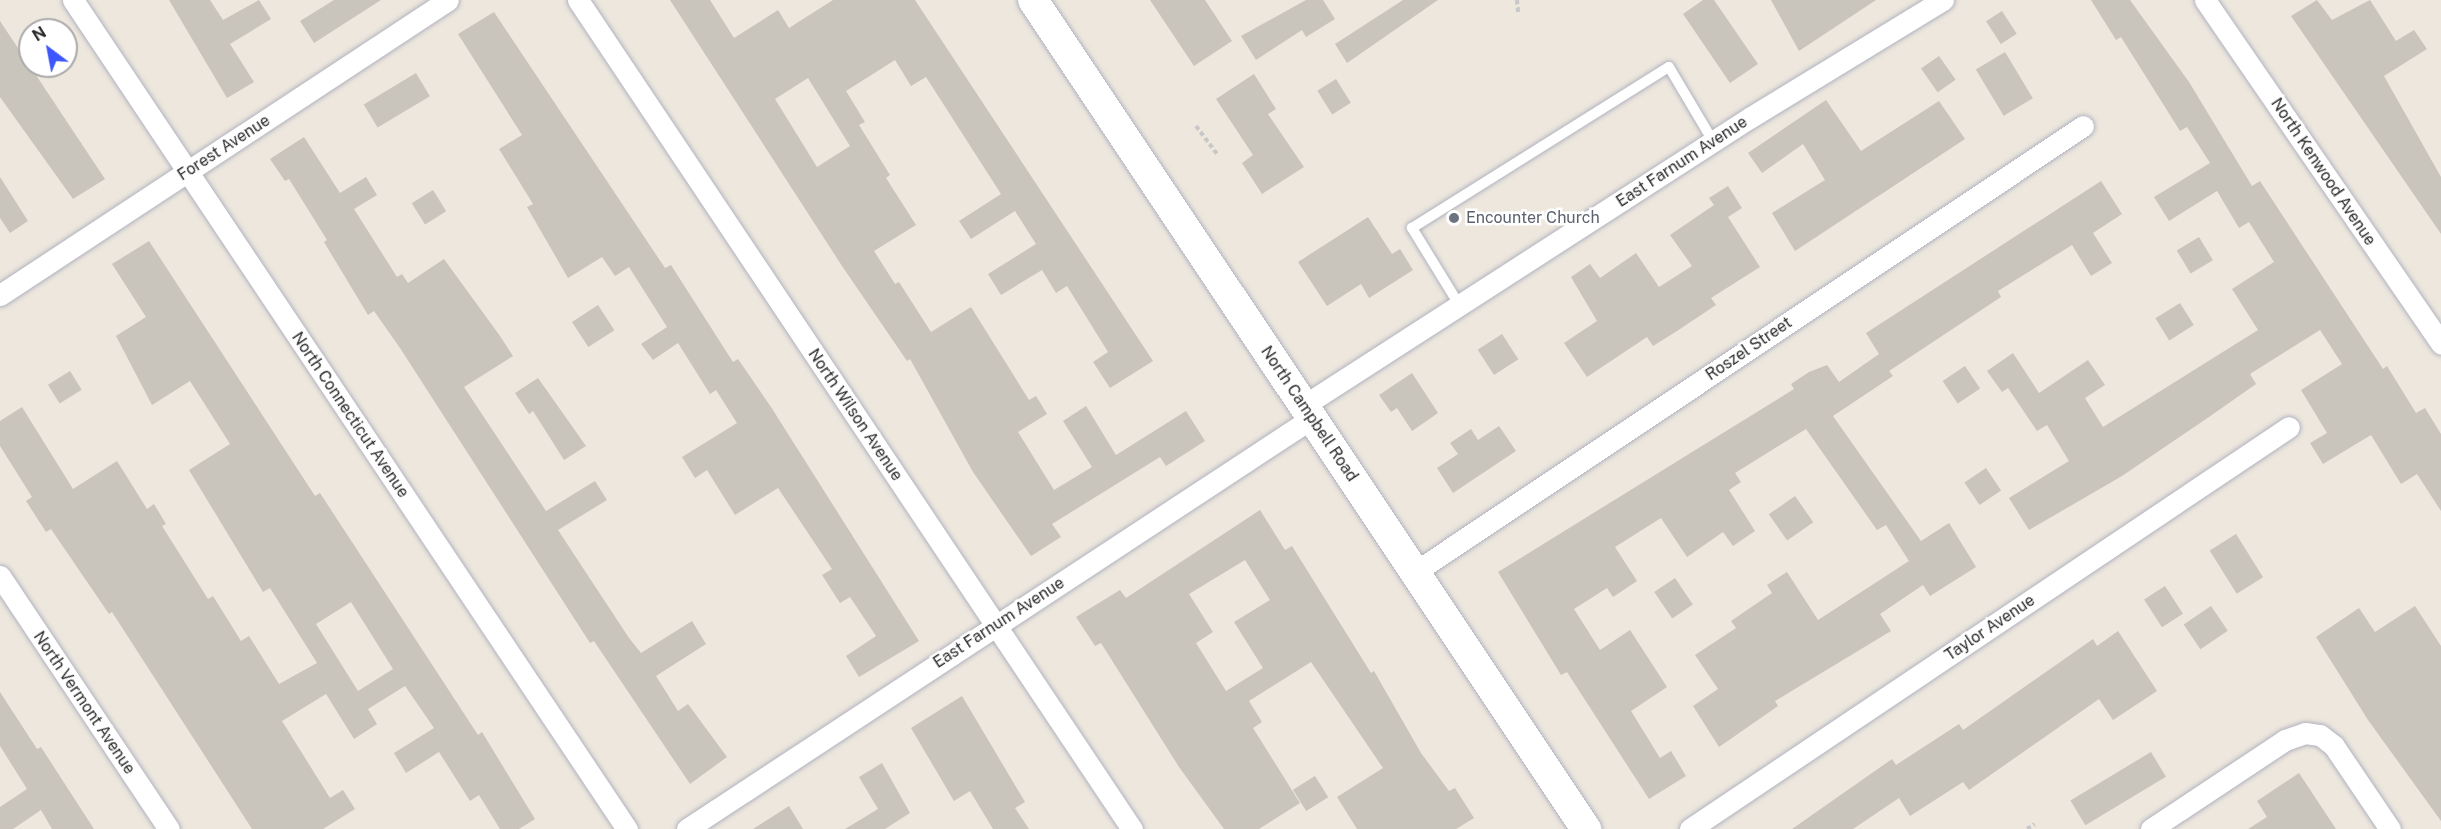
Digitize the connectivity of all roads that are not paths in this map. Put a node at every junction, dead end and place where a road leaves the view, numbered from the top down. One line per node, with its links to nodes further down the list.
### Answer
1 (73, 0): 9 (street, North Connecticut Avenue)
2 (448, 0): 9 (street, Forest Avenue)
3 (578, 0): 17 (street, North Wilson Avenue)
4 (1033, 0): 13 (street, North Campbell Road)
5 (1943, 0): 8 (street, East Farnum Avenue)
6 (2205, 0): 12 (street, North Kenwood Avenue)
7 (2083, 126): 15 (street, Roszel Street)
8 (1713, 141): 11 (street, East Farnum Avenue); 11 (lane)
9 (188, 172): 10 (street, Forest Avenue); 19 (street, North Connecticut Avenue)
10 (0, 295)
11 (1460, 306): 13 (street, East Farnum Avenue)
12 (2441, 344)
13 (1307, 412): 15 (street, North Campbell Road); 17 (street, East Farnum Avenue)
14 (2289, 427): 23 (street, Taylor Avenue)
15 (1415, 572): 22 (street, North Campbell Road)
16 (0, 576): 18 (street, North Vermont Avenue)
17 (996, 626): 20 (street, East Farnum Avenue); 21 (street, North Wilson Avenue)
18 (169, 829)
19 (627, 829)
20 (687, 829)
21 (1132, 829)
22 (1586, 829)
23 (1690, 829)
24 (2151, 829): 25 (street)
25 (2390, 829)

